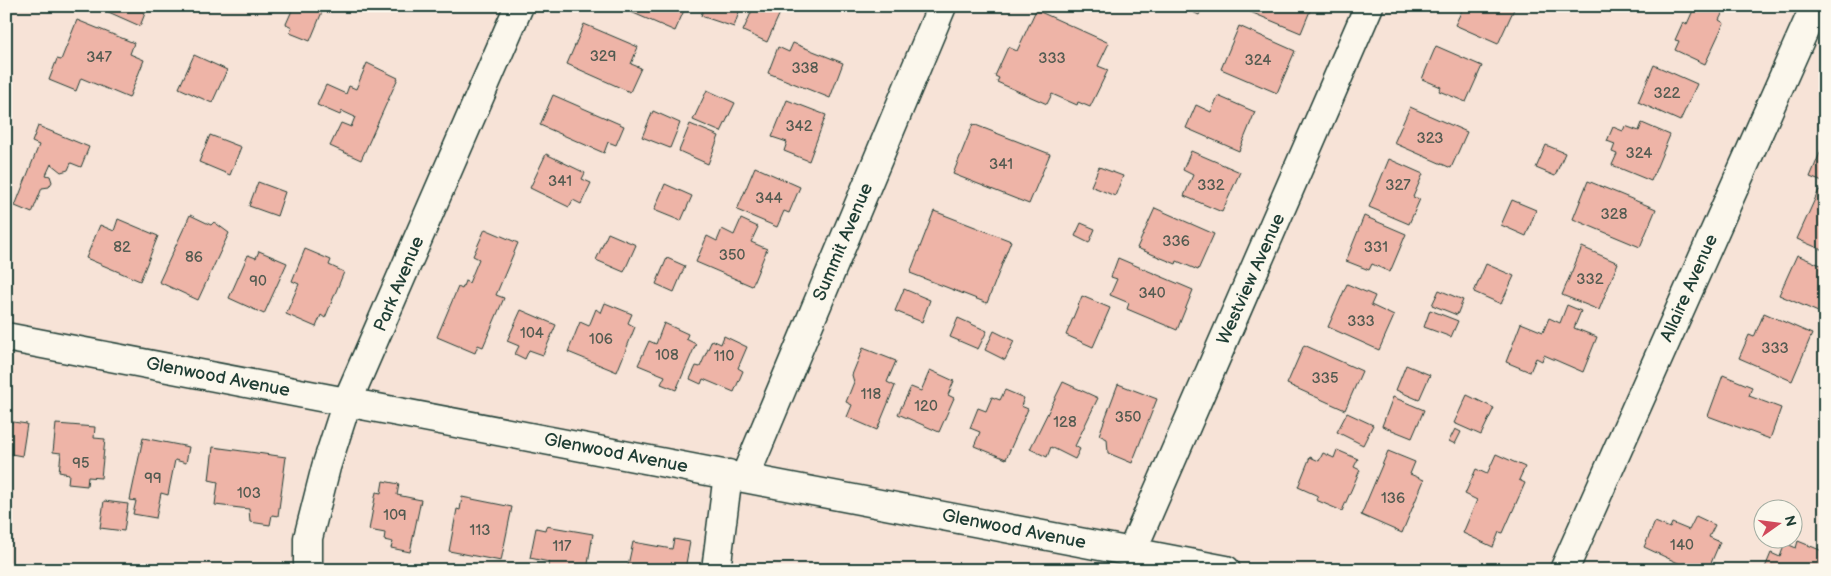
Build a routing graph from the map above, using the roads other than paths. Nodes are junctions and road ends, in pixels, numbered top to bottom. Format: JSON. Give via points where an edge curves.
{"nodes":[{"id":1,"x":519,"y":6,"type":"edge"},
{"id":2,"x":942,"y":6,"type":"edge"},
{"id":3,"x":1369,"y":6,"type":"edge"},
{"id":4,"x":1815,"y":6,"type":"edge"},
{"id":5,"x":6,"y":337,"type":"edge"},
{"id":6,"x":347,"y":402,"type":"junction"},
{"id":7,"x":736,"y":476,"type":"junction"},
{"id":8,"x":1132,"y":551,"type":"junction"},
{"id":9,"x":308,"y":570,"type":"edge"},
{"id":10,"x":716,"y":570,"type":"edge"},
{"id":11,"x":1226,"y":570,"type":"edge"},
{"id":12,"x":1564,"y":570,"type":"edge"}],
"edges":[{"from":1,"to":6,"type":"street","name":"Park Avenue"},
{"from":2,"to":7,"type":"street","name":"Summit Avenue"},
{"from":3,"to":8,"type":"street","name":"Westview Avenue"},
{"from":4,"to":12,"type":"street","name":"Allaire Avenue"},
{"from":5,"to":6,"type":"street","name":"Glenwood Avenue"},
{"from":6,"to":7,"type":"street","name":"Glenwood Avenue"},
{"from":6,"to":9,"type":"street","name":"Park Avenue","via":[[308,538]]},
{"from":7,"to":8,"type":"street","name":"Glenwood Avenue"},
{"from":7,"to":10,"type":"street","name":"Summit Avenue"},
{"from":8,"to":11,"type":"street","name":"Glenwood Avenue"}]}
